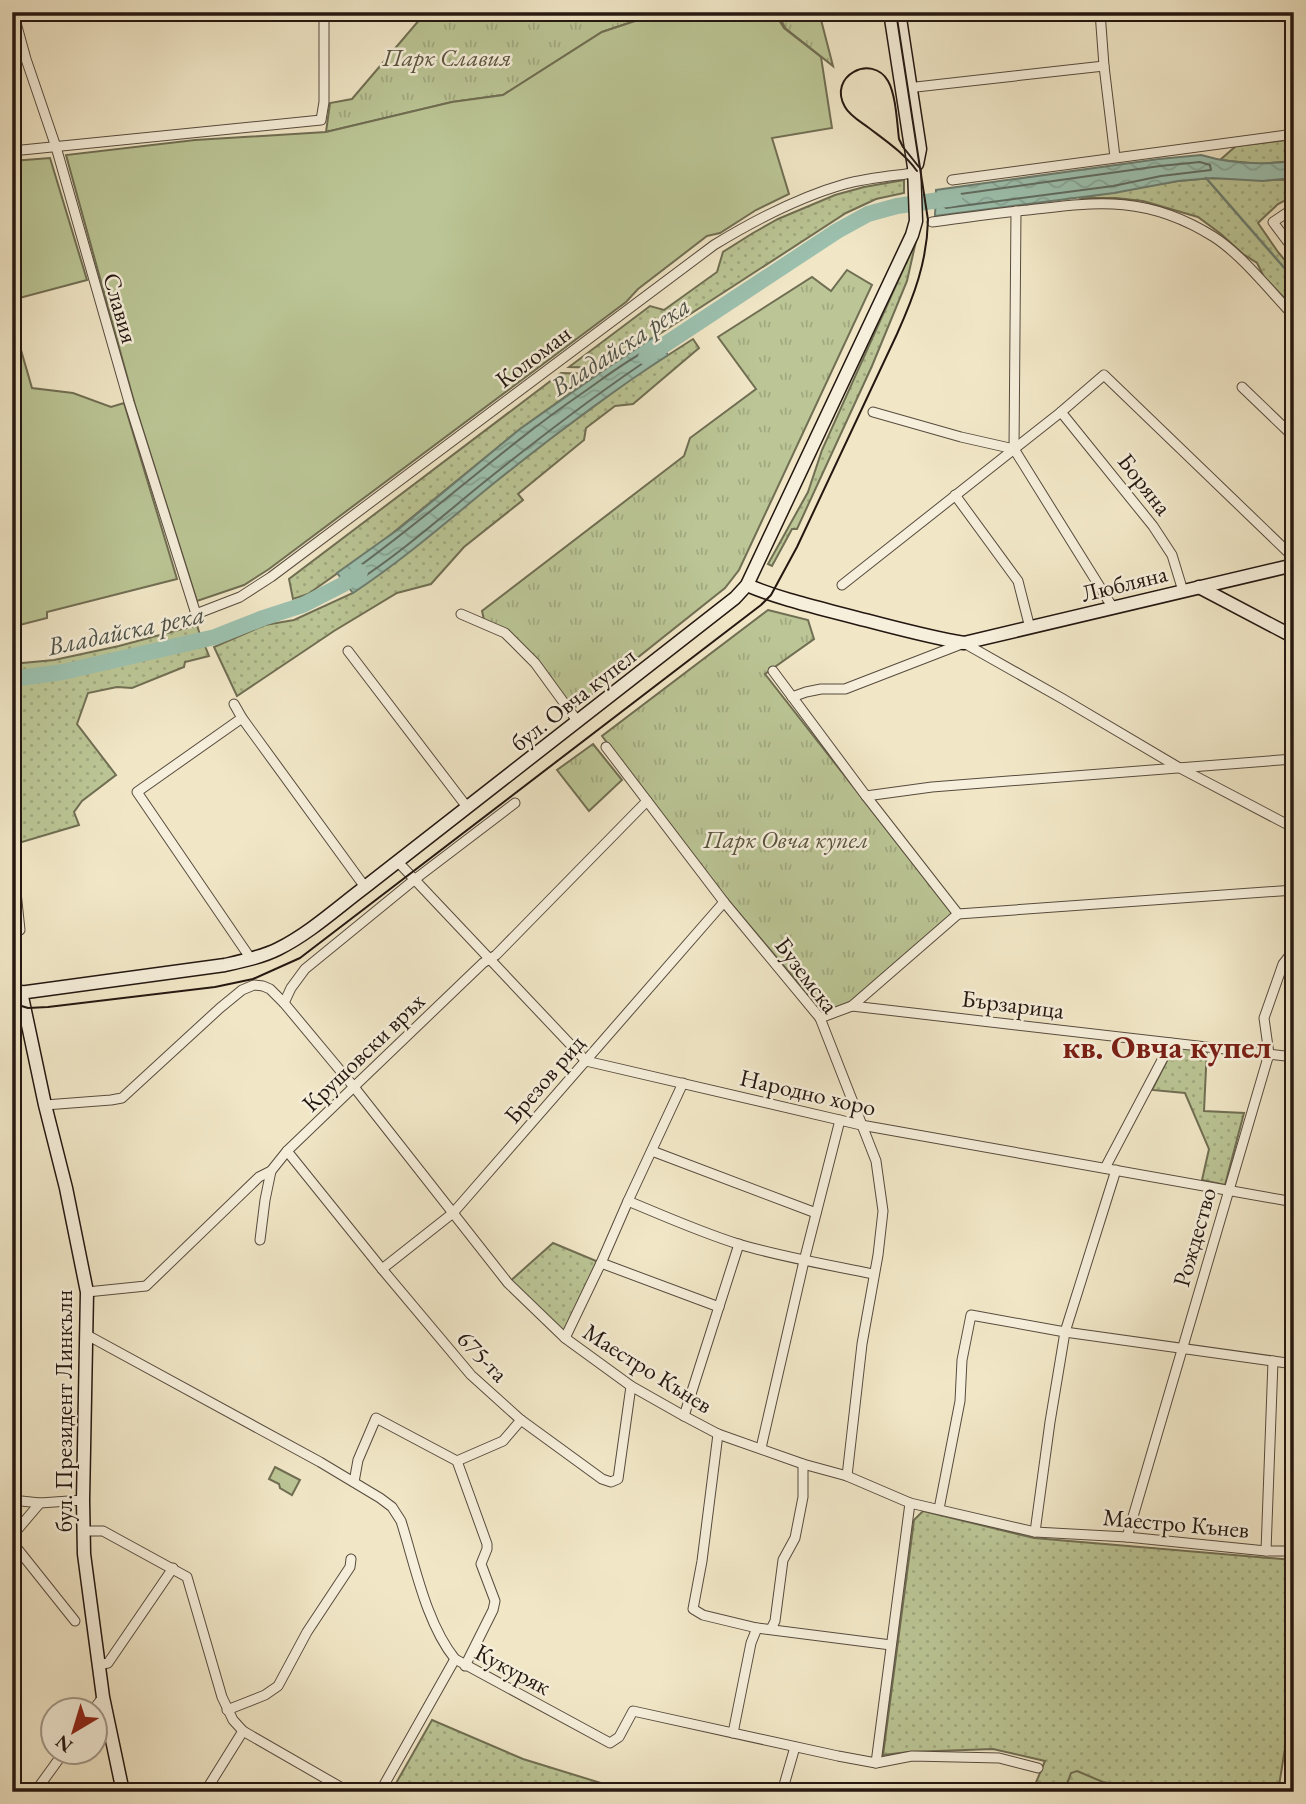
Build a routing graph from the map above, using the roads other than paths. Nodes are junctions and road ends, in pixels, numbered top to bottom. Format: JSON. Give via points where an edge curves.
{"nodes":[{"id":1,"x":13,"y":12,"type":"edge"},
{"id":2,"x":324,"y":12,"type":"edge"},
{"id":3,"x":890,"y":12,"type":"edge"},
{"id":4,"x":899,"y":12,"type":"edge"},
{"id":5,"x":1100,"y":12,"type":"edge"},
{"id":6,"x":1104,"y":66,"type":"junction"},
{"id":7,"x":906,"y":88,"type":"junction"},
{"id":8,"x":1294,"y":134,"type":"edge"},
{"id":9,"x":56,"y":148,"type":"junction"},
{"id":10,"x":12,"y":152,"type":"edge"},
{"id":11,"x":1115,"y":158,"type":"junction"},
{"id":12,"x":914,"y":173,"type":"junction"},
{"id":13,"x":952,"y":180,"type":"dead end"},
{"id":14,"x":1294,"y":208,"type":"edge"},
{"id":15,"x":1016,"y":211,"type":"junction"},
{"id":16,"x":932,"y":222,"type":"dead end"},
{"id":17,"x":1294,"y":250,"type":"edge"},
{"id":18,"x":1294,"y":316,"type":"edge"},
{"id":19,"x":1242,"y":387,"type":"dead end"},
{"id":20,"x":873,"y":412,"type":"dead end"},
{"id":21,"x":1060,"y":412,"type":"junction"},
{"id":22,"x":1294,"y":437,"type":"edge"},
{"id":23,"x":1014,"y":449,"type":"junction"},
{"id":24,"x":955,"y":495,"type":"junction"},
{"id":25,"x":1294,"y":558,"type":"edge"},
{"id":26,"x":1294,"y":565,"type":"edge"},
{"id":27,"x":747,"y":585,"type":"junction"},
{"id":28,"x":842,"y":585,"type":"dead end"},
{"id":29,"x":1204,"y":586,"type":"junction"},
{"id":30,"x":1183,"y":591,"type":"junction"},
{"id":31,"x":1113,"y":608,"type":"junction"},
{"id":32,"x":196,"y":614,"type":"joint"},
{"id":33,"x":461,"y":614,"type":"dead end"},
{"id":34,"x":1030,"y":628,"type":"junction"},
{"id":35,"x":1294,"y":628,"type":"edge"},
{"id":36,"x":1294,"y":637,"type":"edge"},
{"id":37,"x":964,"y":643,"type":"junction"},
{"id":38,"x":348,"y":651,"type":"dead end"},
{"id":39,"x":773,"y":671,"type":"dead end"},
{"id":40,"x":792,"y":697,"type":"junction"},
{"id":41,"x":234,"y":704,"type":"dead end"},
{"id":42,"x":242,"y":718,"type":"junction"},
{"id":43,"x":578,"y":722,"type":"junction"},
{"id":44,"x":606,"y":747,"type":"dead end"},
{"id":45,"x":1294,"y":759,"type":"edge"},
{"id":46,"x":1178,"y":767,"type":"junction"},
{"id":47,"x":866,"y":796,"type":"junction"},
{"id":48,"x":648,"y":802,"type":"junction"},
{"id":49,"x":515,"y":803,"type":"dead end"},
{"id":50,"x":467,"y":807,"type":"junction"},
{"id":51,"x":1294,"y":828,"type":"edge"},
{"id":52,"x":397,"y":862,"type":"junction"},
{"id":53,"x":12,"y":871,"type":"edge"},
{"id":54,"x":414,"y":880,"type":"junction"},
{"id":55,"x":365,"y":887,"type":"junction"},
{"id":56,"x":1294,"y":890,"type":"edge"},
{"id":57,"x":724,"y":902,"type":"junction"},
{"id":58,"x":958,"y":914,"type":"junction"},
{"id":59,"x":20,"y":930,"type":"dead end"},
{"id":60,"x":1294,"y":950,"type":"edge"},
{"id":61,"x":251,"y":959,"type":"junction"},
{"id":62,"x":490,"y":959,"type":"junction"},
{"id":63,"x":17,"y":993,"type":"edge"},
{"id":64,"x":284,"y":1003,"type":"junction"},
{"id":65,"x":852,"y":1006,"type":"junction"},
{"id":66,"x":12,"y":1012,"type":"edge"},
{"id":67,"x":820,"y":1018,"type":"junction"},
{"id":68,"x":29,"y":1029,"type":"junction"},
{"id":69,"x":1171,"y":1042,"type":"junction"},
{"id":70,"x":1269,"y":1054,"type":"junction"},
{"id":71,"x":1294,"y":1057,"type":"edge"},
{"id":72,"x":586,"y":1061,"type":"junction"},
{"id":73,"x":683,"y":1083,"type":"junction"},
{"id":74,"x":354,"y":1087,"type":"junction"},
{"id":75,"x":45,"y":1105,"type":"junction"},
{"id":76,"x":840,"y":1121,"type":"junction"},
{"id":77,"x":861,"y":1125,"type":"junction"},
{"id":78,"x":287,"y":1151,"type":"junction"},
{"id":79,"x":652,"y":1152,"type":"junction"},
{"id":80,"x":1105,"y":1168,"type":"junction"},
{"id":81,"x":1116,"y":1170,"type":"junction"},
{"id":82,"x":271,"y":1171,"type":"junction"},
{"id":83,"x":1227,"y":1190,"type":"junction"},
{"id":84,"x":628,"y":1201,"type":"junction"},
{"id":85,"x":1294,"y":1202,"type":"edge"},
{"id":86,"x":453,"y":1213,"type":"junction"},
{"id":87,"x":816,"y":1213,"type":"junction"},
{"id":88,"x":260,"y":1240,"type":"dead end"},
{"id":89,"x":739,"y":1244,"type":"junction"},
{"id":90,"x":804,"y":1261,"type":"junction"},
{"id":91,"x":601,"y":1263,"type":"junction"},
{"id":92,"x":382,"y":1269,"type":"junction"},
{"id":93,"x":874,"y":1274,"type":"junction"},
{"id":94,"x":87,"y":1292,"type":"junction"},
{"id":95,"x":719,"y":1307,"type":"junction"},
{"id":96,"x":1065,"y":1332,"type":"junction"},
{"id":97,"x":87,"y":1335,"type":"junction"},
{"id":98,"x":565,"y":1338,"type":"junction"},
{"id":99,"x":1182,"y":1349,"type":"junction"},
{"id":100,"x":1273,"y":1361,"type":"junction"},
{"id":101,"x":1294,"y":1364,"type":"edge"},
{"id":102,"x":631,"y":1386,"type":"junction"},
{"id":103,"x":684,"y":1416,"type":"junction"},
{"id":104,"x":521,"y":1420,"type":"junction"},
{"id":105,"x":718,"y":1434,"type":"junction"},
{"id":106,"x":761,"y":1448,"type":"junction"},
{"id":107,"x":457,"y":1461,"type":"junction"},
{"id":108,"x":803,"y":1464,"type":"junction"},
{"id":109,"x":847,"y":1476,"type":"junction"},
{"id":110,"x":354,"y":1482,"type":"junction"},
{"id":111,"x":12,"y":1500,"type":"edge"},
{"id":112,"x":83,"y":1500,"type":"junction"},
{"id":113,"x":40,"y":1503,"type":"junction"},
{"id":114,"x":911,"y":1503,"type":"junction"},
{"id":115,"x":939,"y":1509,"type":"junction"},
{"id":116,"x":84,"y":1531,"type":"junction"},
{"id":117,"x":1035,"y":1532,"type":"junction"},
{"id":118,"x":12,"y":1536,"type":"edge"},
{"id":119,"x":1127,"y":1537,"type":"junction"},
{"id":120,"x":12,"y":1542,"type":"edge"},
{"id":121,"x":1266,"y":1551,"type":"junction"},
{"id":122,"x":1294,"y":1551,"type":"edge"},
{"id":123,"x":351,"y":1559,"type":"dead end"},
{"id":124,"x":173,"y":1568,"type":"junction"},
{"id":125,"x":75,"y":1621,"type":"dead end"},
{"id":126,"x":757,"y":1628,"type":"junction"},
{"id":127,"x":771,"y":1629,"type":"junction"},
{"id":128,"x":891,"y":1645,"type":"junction"},
{"id":129,"x":455,"y":1659,"type":"junction"},
{"id":130,"x":98,"y":1665,"type":"junction"},
{"id":131,"x":465,"y":1666,"type":"junction"},
{"id":132,"x":103,"y":1696,"type":"edge"},
{"id":133,"x":227,"y":1710,"type":"junction"},
{"id":134,"x":108,"y":1721,"type":"edge"},
{"id":135,"x":243,"y":1731,"type":"junction"},
{"id":136,"x":733,"y":1734,"type":"junction"},
{"id":137,"x":795,"y":1747,"type":"junction"},
{"id":138,"x":876,"y":1763,"type":"junction"},
{"id":139,"x":54,"y":1766,"type":"edge"},
{"id":140,"x":1038,"y":1768,"type":"dead end"},
{"id":141,"x":35,"y":1792,"type":"edge"},
{"id":142,"x":123,"y":1792,"type":"edge"},
{"id":143,"x":205,"y":1792,"type":"edge"},
{"id":144,"x":349,"y":1792,"type":"edge"},
{"id":145,"x":380,"y":1792,"type":"edge"},
{"id":146,"x":782,"y":1792,"type":"edge"}],
"edges":[{"from":1,"to":9,"type":"street","name":"Славия"},
{"from":2,"to":9,"type":"street","via":[[321,120]]},
{"from":3,"to":7,"type":"street","name":"бул. Овча купел"},
{"from":4,"to":7,"type":"street","name":"бул. Овча купел"},
{"from":5,"to":6,"type":"street"},
{"from":6,"to":7,"type":"street"},
{"from":6,"to":11,"type":"street"},
{"from":7,"to":12,"type":"street","name":"бул. Овча купел"},
{"from":8,"to":11,"type":"street"},
{"from":9,"to":10,"type":"street"},
{"from":9,"to":32,"type":"street","name":"Славия","via":[[125,391]]},
{"from":11,"to":13,"type":"street"},
{"from":12,"to":27,"type":"street","name":"бул. Овча купел","via":[[916,221],[912,235]]},
{"from":12,"to":32,"type":"street","name":"Коломан","via":[[847,183],[793,203],[714,245],[271,577],[240,597]]},
{"from":14,"to":17,"type":"street","via":[[1273,222]]},
{"from":15,"to":16,"type":"street"},
{"from":15,"to":18,"type":"street","via":[[1119,203],[1180,218],[1216,238]]},
{"from":15,"to":23,"type":"street"},
{"from":19,"to":22,"type":"street"},
{"from":20,"to":23,"type":"street"},
{"from":21,"to":23,"type":"street"},
{"from":21,"to":25,"type":"street","via":[[1104,375]]},
{"from":21,"to":30,"type":"street","name":"Боряна","via":[[1153,526],[1172,555]]},
{"from":23,"to":24,"type":"street"},
{"from":23,"to":31,"type":"street"},
{"from":24,"to":28,"type":"street"},
{"from":24,"to":34,"type":"street","via":[[1018,581]]},
{"from":26,"to":29,"type":"street","name":"Любляна"},
{"from":27,"to":37,"type":"street","name":"Любляна","via":[[810,606]]},
{"from":27,"to":43,"type":"street","name":"бул. Овча купел"},
{"from":29,"to":30,"type":"street","name":"Любляна"},
{"from":29,"to":35,"type":"street"},
{"from":29,"to":36,"type":"street"},
{"from":30,"to":31,"type":"street","name":"Любляна"},
{"from":31,"to":34,"type":"street","name":"Любляна"},
{"from":33,"to":43,"type":"street","via":[[505,633],[535,663]]},
{"from":34,"to":37,"type":"street","name":"Любляна"},
{"from":37,"to":40,"type":"street","name":"Любляна","via":[[845,689],[821,689]]},
{"from":37,"to":46,"type":"street"},
{"from":38,"to":50,"type":"street"},
{"from":39,"to":40,"type":"street"},
{"from":40,"to":47,"type":"street"},
{"from":41,"to":42,"type":"street"},
{"from":42,"to":55,"type":"street"},
{"from":42,"to":61,"type":"street","via":[[137,792]]},
{"from":43,"to":50,"type":"street","name":"бул. Овча купел"},
{"from":44,"to":48,"type":"street","name":"Буземска"},
{"from":45,"to":46,"type":"street"},
{"from":46,"to":47,"type":"street"},
{"from":46,"to":51,"type":"street"},
{"from":47,"to":58,"type":"street"},
{"from":48,"to":57,"type":"street","name":"Буземска"},
{"from":48,"to":62,"type":"street","name":"Крушовски връх"},
{"from":49,"to":54,"type":"street"},
{"from":50,"to":52,"type":"street","name":"бул. Овча купел"},
{"from":52,"to":54,"type":"street"},
{"from":52,"to":55,"type":"street","name":"бул. Овча купел"},
{"from":53,"to":59,"type":"street"},
{"from":54,"to":62,"type":"street"},
{"from":54,"to":64,"type":"street","via":[[305,969]]},
{"from":55,"to":61,"type":"street","name":"бул. Овча купел","via":[[303,934]]},
{"from":56,"to":58,"type":"street"},
{"from":57,"to":67,"type":"street","name":"Буземска"},
{"from":57,"to":72,"type":"street","name":"Брезов рид"},
{"from":58,"to":65,"type":"street"},
{"from":60,"to":70,"type":"street","name":"Рождество","via":[[1283,964],[1264,1018]]},
{"from":61,"to":63,"type":"street","name":"бул. Овча купел"},
{"from":62,"to":72,"type":"street"},
{"from":62,"to":74,"type":"street","name":"Крушовски връх"},
{"from":63,"to":68,"type":"street","name":"бул. Президент Линкълн"},
{"from":64,"to":74,"type":"street","name":"Маестро Кънев"},
{"from":64,"to":75,"type":"street","name":"Маестро Кънев","via":[[263,986],[242,990],[122,1098]]},
{"from":65,"to":67,"type":"street"},
{"from":65,"to":69,"type":"street","name":"Бързарица"},
{"from":66,"to":68,"type":"street"},
{"from":67,"to":77,"type":"street","name":"Буземска"},
{"from":68,"to":75,"type":"street","name":"бул. Президент Линкълн"},
{"from":69,"to":70,"type":"street","name":"Бързарица"},
{"from":69,"to":80,"type":"street"},
{"from":70,"to":71,"type":"street","name":"Бързарица"},
{"from":70,"to":83,"type":"street","name":"Рождество"},
{"from":72,"to":73,"type":"street","name":"Народно хоро"},
{"from":72,"to":86,"type":"street","name":"Брезов рид"},
{"from":73,"to":76,"type":"street","name":"Народно хоро"},
{"from":73,"to":79,"type":"street"},
{"from":74,"to":78,"type":"street","name":"Крушовски връх"},
{"from":74,"to":86,"type":"street","name":"Маестро Кънев"},
{"from":75,"to":94,"type":"street","name":"бул. Президент Линкълн"},
{"from":76,"to":77,"type":"street","name":"Народно хоро"},
{"from":76,"to":87,"type":"street"},
{"from":77,"to":80,"type":"street","name":"Народно хоро"},
{"from":77,"to":93,"type":"street","name":"Буземска","via":[[876,1161],[883,1211]]},
{"from":78,"to":82,"type":"street","name":"Крушовски връх"},
{"from":78,"to":92,"type":"street","name":"675-та"},
{"from":79,"to":84,"type":"street"},
{"from":79,"to":87,"type":"street"},
{"from":80,"to":81,"type":"street","name":"Народно хоро"},
{"from":81,"to":83,"type":"street","name":"Народно хоро"},
{"from":81,"to":96,"type":"street"},
{"from":82,"to":88,"type":"street"},
{"from":82,"to":94,"type":"street","name":"Крушовски връх","via":[[259,1177],[146,1286]]},
{"from":83,"to":85,"type":"street","name":"Народно хоро"},
{"from":83,"to":99,"type":"street","name":"Рождество"},
{"from":84,"to":89,"type":"street"},
{"from":84,"to":91,"type":"street"},
{"from":86,"to":92,"type":"street","name":"Брезов рид"},
{"from":86,"to":98,"type":"street","name":"Маестро Кънев","via":[[508,1283]]},
{"from":87,"to":90,"type":"street"},
{"from":89,"to":90,"type":"street"},
{"from":89,"to":95,"type":"street"},
{"from":90,"to":93,"type":"street"},
{"from":90,"to":106,"type":"street"},
{"from":91,"to":95,"type":"street"},
{"from":91,"to":98,"type":"street"},
{"from":92,"to":104,"type":"street","name":"675-та","via":[[471,1375]]},
{"from":93,"to":109,"type":"street","name":"Буземска"},
{"from":94,"to":97,"type":"street","name":"бул. Президент Линкълн"},
{"from":95,"to":103,"type":"street"},
{"from":96,"to":99,"type":"street"},
{"from":96,"to":115,"type":"street","via":[[971,1315]]},
{"from":96,"to":117,"type":"street"},
{"from":97,"to":110,"type":"street","name":"Кукуряк"},
{"from":97,"to":112,"type":"street","name":"бул. Президент Линкълн"},
{"from":98,"to":102,"type":"street","name":"Маестро Кънев"},
{"from":99,"to":100,"type":"street"},
{"from":99,"to":119,"type":"street","name":"Рождество"},
{"from":100,"to":101,"type":"street"},
{"from":100,"to":121,"type":"street"},
{"from":102,"to":103,"type":"street","name":"Маестро Кънев"},
{"from":102,"to":104,"type":"street","name":"675-та","via":[[618,1479],[611,1482]]},
{"from":103,"to":105,"type":"street","name":"Маестро Кънев"},
{"from":104,"to":107,"type":"street","via":[[503,1441]]},
{"from":105,"to":106,"type":"street","name":"Маестро Кънев"},
{"from":105,"to":126,"type":"street","via":[[693,1609]]},
{"from":106,"to":108,"type":"street","name":"Маестро Кънев"},
{"from":107,"to":110,"type":"street","via":[[376,1418]]},
{"from":107,"to":131,"type":"street","via":[[487,1544],[481,1564],[495,1601]]},
{"from":108,"to":109,"type":"street","name":"Маестро Кънев"},
{"from":108,"to":127,"type":"street","via":[[803,1497],[795,1538],[782,1560]]},
{"from":109,"to":114,"type":"street","name":"Маестро Кънев"},
{"from":110,"to":129,"type":"street","name":"Кукуряк","via":[[392,1507],[401,1521],[431,1618]]},
{"from":111,"to":113,"type":"street"},
{"from":112,"to":113,"type":"street"},
{"from":112,"to":116,"type":"street","name":"бул. Президент Линкълн"},
{"from":113,"to":118,"type":"street"},
{"from":114,"to":115,"type":"street","name":"Маестро Кънев"},
{"from":114,"to":128,"type":"street"},
{"from":115,"to":117,"type":"street","name":"Маестро Кънев"},
{"from":116,"to":124,"type":"street","via":[[103,1531]]},
{"from":116,"to":130,"type":"street","name":"бул. Президент Линкълн"},
{"from":117,"to":119,"type":"street","name":"Маестро Кънев"},
{"from":119,"to":121,"type":"street","name":"Маестро Кънев"},
{"from":120,"to":125,"type":"street"},
{"from":121,"to":122,"type":"street","name":"Маестро Кънев"},
{"from":123,"to":133,"type":"street","via":[[278,1686]]},
{"from":124,"to":130,"type":"street","via":[[108,1663]]},
{"from":124,"to":133,"type":"street","via":[[188,1581]]},
{"from":126,"to":127,"type":"street"},
{"from":126,"to":136,"type":"street"},
{"from":127,"to":128,"type":"street"},
{"from":128,"to":138,"type":"street"},
{"from":129,"to":131,"type":"street","name":"Кукуряк"},
{"from":129,"to":145,"type":"street"},
{"from":130,"to":132,"type":"street","name":"бул. Президент Линкълн"},
{"from":131,"to":136,"type":"street","name":"Кукуряк","via":[[610,1742],[619,1737],[633,1711]]},
{"from":133,"to":135,"type":"street"},
{"from":134,"to":142,"type":"street","name":"бул. Президент Линкълн"},
{"from":135,"to":143,"type":"street"},
{"from":135,"to":144,"type":"street"},
{"from":136,"to":137,"type":"street","name":"Кукуряк"},
{"from":137,"to":138,"type":"street","name":"Кукуряк"},
{"from":137,"to":146,"type":"street"},
{"from":138,"to":140,"type":"street","name":"Кукуряк","via":[[912,1756],[999,1758]]},
{"from":139,"to":141,"type":"street"}]}
